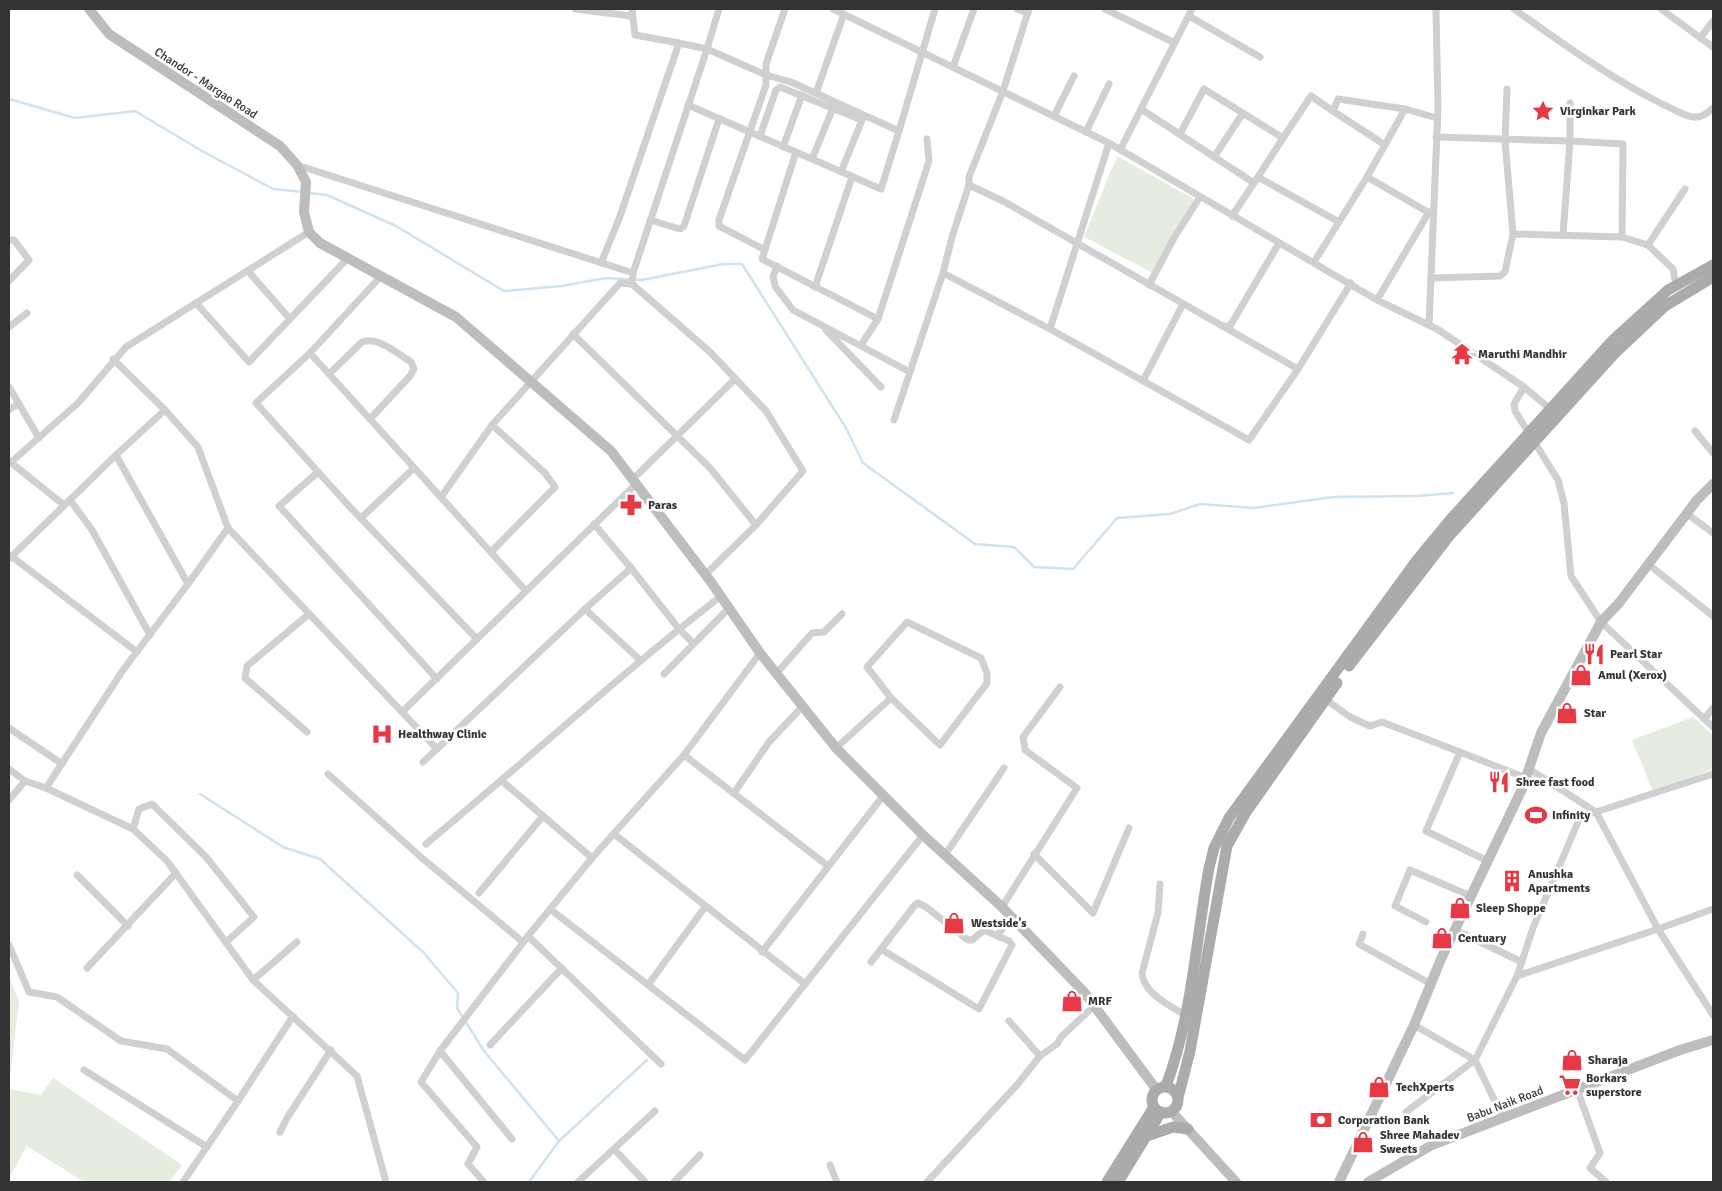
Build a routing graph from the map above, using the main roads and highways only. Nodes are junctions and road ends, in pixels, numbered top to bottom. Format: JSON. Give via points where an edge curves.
{"nodes":[{"id":1,"x":89,"y":9,"type":"edge"},
{"id":2,"x":1713,"y":265,"type":"edge"},
{"id":3,"x":1713,"y":277,"type":"edge"},
{"id":4,"x":1531,"y":438,"type":"junction"},
{"id":5,"x":1713,"y":484,"type":"edge"},
{"id":6,"x":1713,"y":1040,"type":"edge"},
{"id":7,"x":1161,"y":1087,"type":"junction"},
{"id":8,"x":1178,"y":1098,"type":"junction"},
{"id":9,"x":1162,"y":1110,"type":"junction"},
{"id":10,"x":1188,"y":1129,"type":"junction"},
{"id":11,"x":1146,"y":1136,"type":"junction"},
{"id":12,"x":1382,"y":1179,"type":"edge"},
{"id":13,"x":1107,"y":1182,"type":"edge"},
{"id":14,"x":1118,"y":1182,"type":"edge"},
{"id":15,"x":1236,"y":1182,"type":"edge"},
{"id":16,"x":1339,"y":1182,"type":"edge"},
{"id":17,"x":1368,"y":1182,"type":"edge"}],
"edges":[{"from":1,"to":7,"type":"main road","name":"Chandor - Margao Road","via":[[109,34],[280,146],[297,165],[306,182],[304,212],[309,232],[320,243],[456,316],[611,451],[760,653],[836,748],[1012,917],[1094,1006]]},
{"from":2,"to":4,"type":"main road","via":[[1651,304],[1613,340],[1550,409]]},
{"from":3,"to":4,"type":"main road","via":[[1665,306],[1642,326]]},
{"from":4,"to":7,"type":"main road","via":[[1450,520],[1417,560],[1229,818],[1214,848],[1176,1057]]},
{"from":4,"to":8,"type":"main road","via":[[1450,535],[1325,699],[1246,812],[1228,846]]},
{"from":5,"to":16,"type":"main road","via":[[1686,513],[1600,622],[1541,733],[1488,861]]},
{"from":6,"to":12,"type":"main road","name":"Babu Naik Road","via":[[1432,1145]]},
{"from":7,"to":8,"type":"main road","via":[[1174,1089]]},
{"from":7,"to":9,"type":"main road","via":[[1151,1099]]},
{"from":8,"to":9,"type":"main road","via":[[1178,1105]]},
{"from":9,"to":10,"type":"main road"},
{"from":9,"to":11,"type":"main road"},
{"from":9,"to":13,"type":"main road"},
{"from":10,"to":11,"type":"main road","via":[[1173,1127]]},
{"from":10,"to":15,"type":"main road"},
{"from":11,"to":14,"type":"main road"},
{"from":12,"to":17,"type":"main road","name":"Babu Naik Road"}]}
